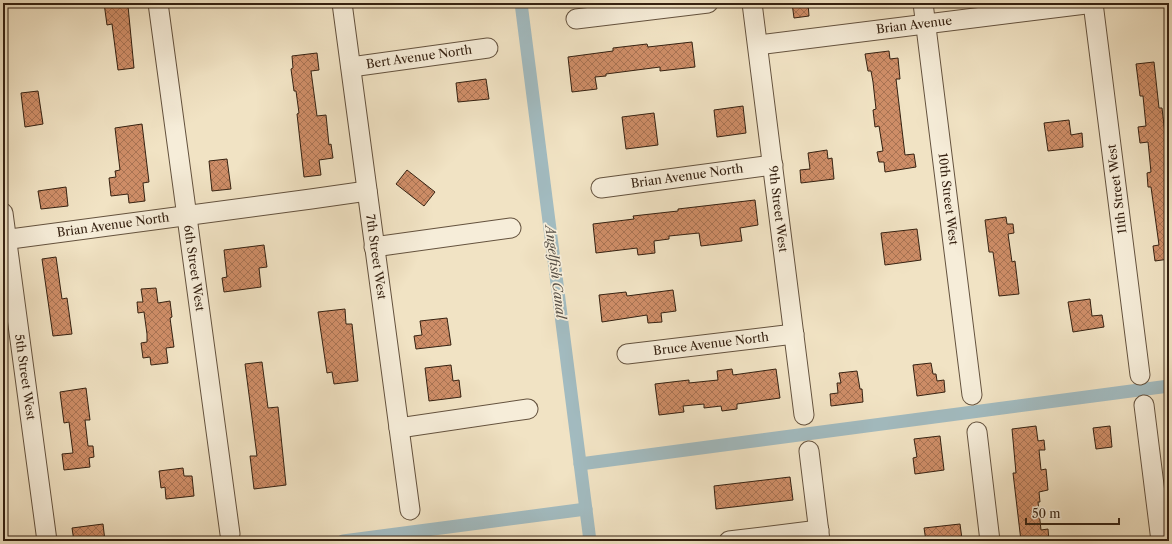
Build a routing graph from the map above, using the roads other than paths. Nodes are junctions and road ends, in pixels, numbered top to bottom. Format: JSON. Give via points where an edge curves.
{"nodes":[{"id":1,"x":158,"y":3,"type":"edge"},
{"id":2,"x":342,"y":3,"type":"edge"},
{"id":3,"x":708,"y":3,"type":"edge"},
{"id":4,"x":752,"y":3,"type":"edge"},
{"id":5,"x":923,"y":3,"type":"edge"},
{"id":6,"x":1094,"y":3,"type":"edge"},
{"id":7,"x":576,"y":19,"type":"dead end"},
{"id":8,"x":925,"y":24,"type":"junction"},
{"id":9,"x":758,"y":45,"type":"junction"},
{"id":10,"x":488,"y":48,"type":"dead end"},
{"id":11,"x":350,"y":67,"type":"junction"},
{"id":12,"x":772,"y":165,"type":"junction"},
{"id":13,"x":601,"y":188,"type":"dead end"},
{"id":14,"x":367,"y":191,"type":"junction"},
{"id":15,"x":3,"y":213,"type":"edge"},
{"id":16,"x":187,"y":216,"type":"junction"},
{"id":17,"x":511,"y":228,"type":"dead end"},
{"id":18,"x":5,"y":240,"type":"edge"},
{"id":19,"x":374,"y":247,"type":"junction"},
{"id":20,"x":794,"y":334,"type":"junction"},
{"id":21,"x":627,"y":354,"type":"dead end"},
{"id":22,"x":1140,"y":375,"type":"dead end"},
{"id":23,"x":972,"y":395,"type":"dead end"},
{"id":24,"x":1144,"y":406,"type":"dead end"},
{"id":25,"x":528,"y":409,"type":"dead end"},
{"id":26,"x":804,"y":415,"type":"dead end"},
{"id":27,"x":399,"y":428,"type":"junction"},
{"id":28,"x":977,"y":432,"type":"dead end"},
{"id":29,"x":809,"y":451,"type":"dead end"},
{"id":30,"x":410,"y":510,"type":"dead end"},
{"id":31,"x":230,"y":534,"type":"dead end"},
{"id":32,"x":819,"y":536,"type":"edge"},
{"id":33,"x":47,"y":541,"type":"edge"},
{"id":34,"x":729,"y":541,"type":"edge"},
{"id":35,"x":990,"y":541,"type":"edge"},
{"id":36,"x":1161,"y":541,"type":"edge"}],
"edges":[{"from":1,"to":16,"type":"street","name":"6th Street West"},
{"from":2,"to":11,"type":"street","name":"7th Street West"},
{"from":3,"to":7,"type":"street"},
{"from":4,"to":9,"type":"street","name":"9th Street West"},
{"from":5,"to":8,"type":"street","name":"10th Street West"},
{"from":6,"to":8,"type":"street","name":"Brian Avenue"},
{"from":6,"to":22,"type":"street","name":"11th Street West"},
{"from":8,"to":9,"type":"street","name":"Brian Avenue"},
{"from":8,"to":23,"type":"street","name":"10th Street West"},
{"from":9,"to":12,"type":"street","name":"9th Street West"},
{"from":10,"to":11,"type":"street","name":"Bert Avenue North"},
{"from":11,"to":14,"type":"street","name":"7th Street West"},
{"from":12,"to":13,"type":"street","name":"Brian Avenue North"},
{"from":12,"to":20,"type":"street","name":"9th Street West"},
{"from":14,"to":16,"type":"street","name":"Brian Avenue North"},
{"from":14,"to":19,"type":"street","name":"7th Street West"},
{"from":15,"to":18,"type":"street","name":"5th Street West"},
{"from":16,"to":18,"type":"street","name":"Brian Avenue North"},
{"from":16,"to":31,"type":"street","name":"6th Street West"},
{"from":17,"to":19,"type":"street"},
{"from":18,"to":33,"type":"street","name":"5th Street West"},
{"from":19,"to":27,"type":"street","name":"7th Street West"},
{"from":20,"to":21,"type":"street","name":"Bruce Avenue North"},
{"from":20,"to":26,"type":"street","name":"9th Street West"},
{"from":24,"to":36,"type":"street"},
{"from":25,"to":27,"type":"street"},
{"from":27,"to":30,"type":"street","name":"7th Street West"},
{"from":28,"to":35,"type":"street"},
{"from":29,"to":32,"type":"street"},
{"from":32,"to":34,"type":"street"}]}
